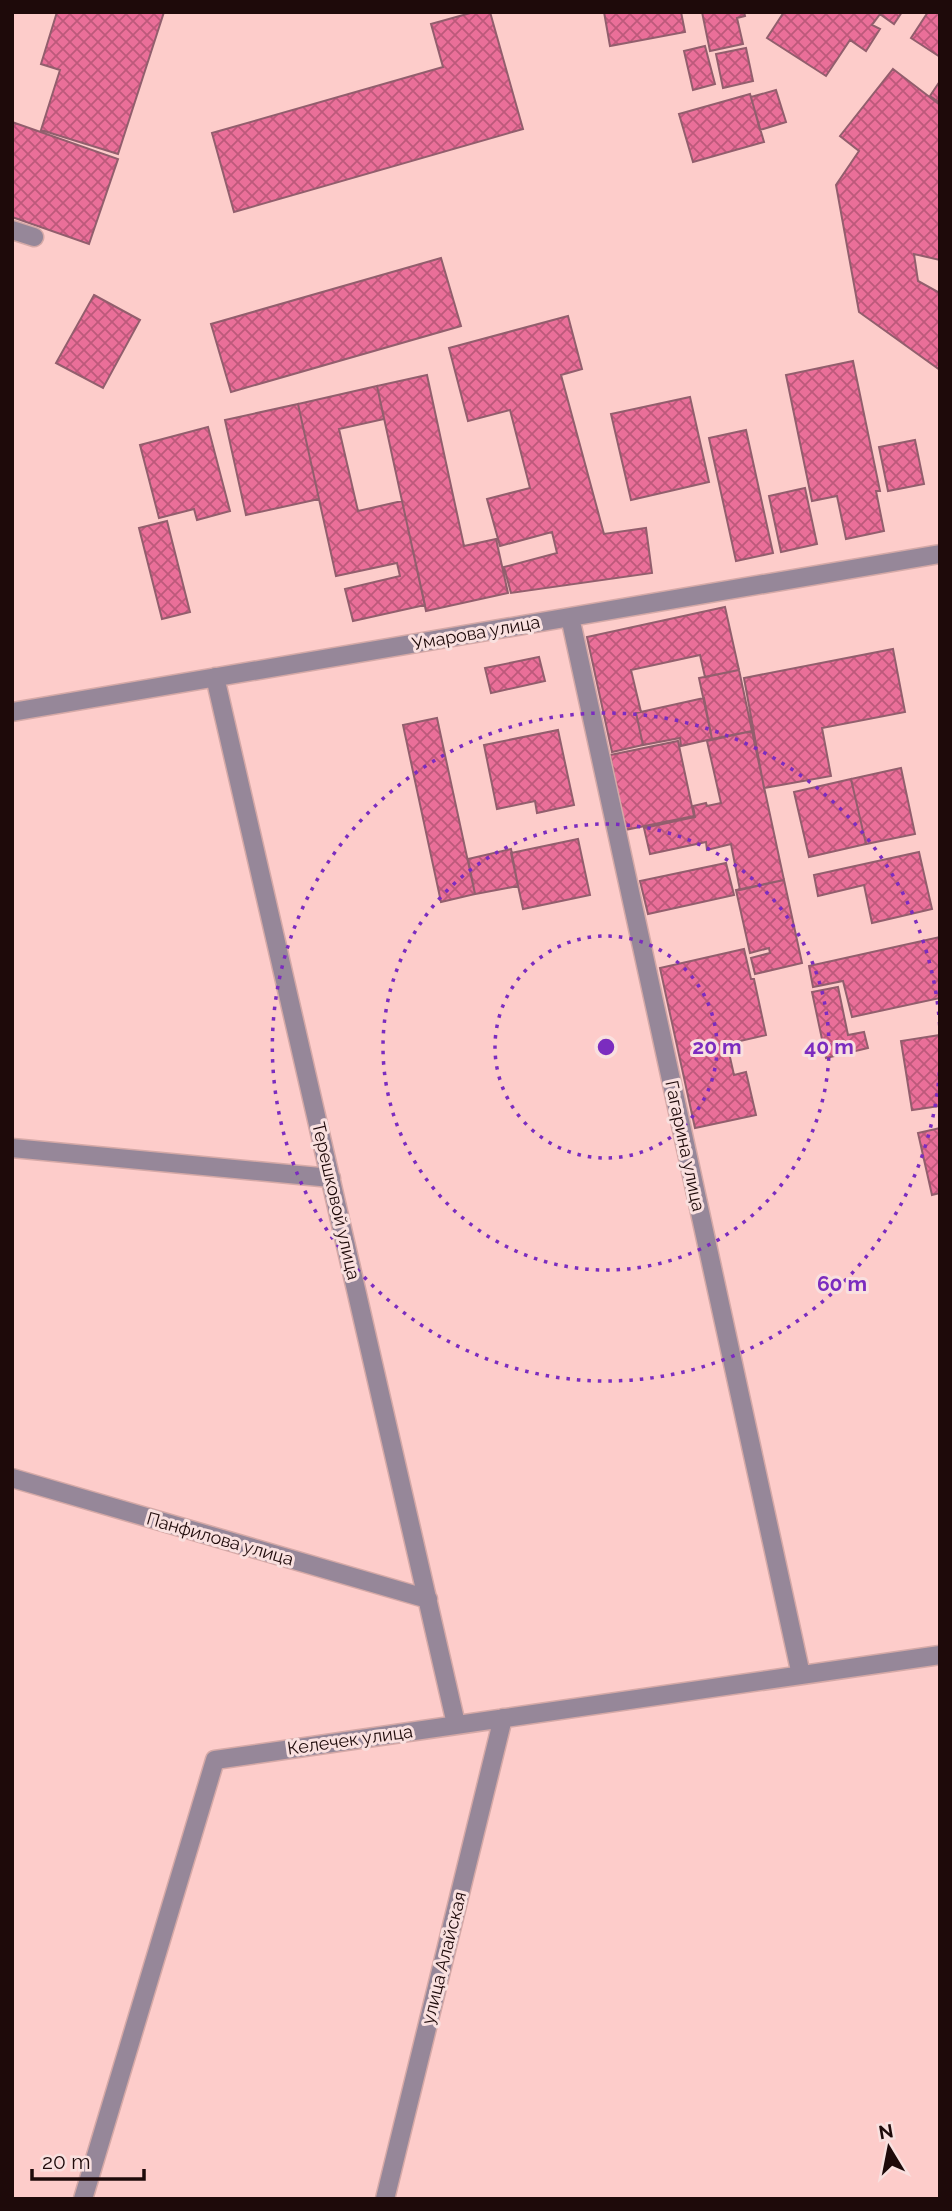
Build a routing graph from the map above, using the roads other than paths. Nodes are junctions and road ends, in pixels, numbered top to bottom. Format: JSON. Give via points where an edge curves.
{"nodes":[{"id":1,"x":12,"y":230,"type":"edge"},
{"id":2,"x":34,"y":237,"type":"dead end"},
{"id":3,"x":940,"y":554,"type":"edge"},
{"id":4,"x":570,"y":617,"type":"junction"},
{"id":5,"x":215,"y":677,"type":"junction"},
{"id":6,"x":12,"y":712,"type":"edge"},
{"id":7,"x":12,"y":1148,"type":"edge"},
{"id":8,"x":331,"y":1178,"type":"junction"},
{"id":9,"x":12,"y":1478,"type":"edge"},
{"id":10,"x":428,"y":1599,"type":"junction"},
{"id":11,"x":940,"y":1655,"type":"edge"},
{"id":12,"x":800,"y":1675,"type":"junction"},
{"id":13,"x":503,"y":1717,"type":"junction"},
{"id":14,"x":456,"y":1724,"type":"junction"},
{"id":15,"x":83,"y":2199,"type":"edge"},
{"id":16,"x":385,"y":2199,"type":"edge"}],
"edges":[{"from":1,"to":2,"type":"street"},
{"from":3,"to":4,"type":"street","name":"Умарова улица"},
{"from":4,"to":5,"type":"street","name":"Умарова улица"},
{"from":4,"to":12,"type":"street","name":"Гагарина улица"},
{"from":5,"to":6,"type":"street","name":"Умарова улица"},
{"from":5,"to":8,"type":"street","name":"Терешковой улица"},
{"from":7,"to":8,"type":"street"},
{"from":8,"to":10,"type":"street","name":"Терешковой улица"},
{"from":9,"to":10,"type":"street","name":"Панфилова улица"},
{"from":10,"to":14,"type":"street","name":"Терешковой улица"},
{"from":11,"to":12,"type":"street","name":"Келечек улица"},
{"from":12,"to":13,"type":"street","name":"Келечек улица"},
{"from":13,"to":14,"type":"street","name":"Келечек улица"},
{"from":13,"to":16,"type":"street","name":"улица Алайская"},
{"from":14,"to":15,"type":"street","name":"Келечек улица","via":[[215,1759]]}]}
